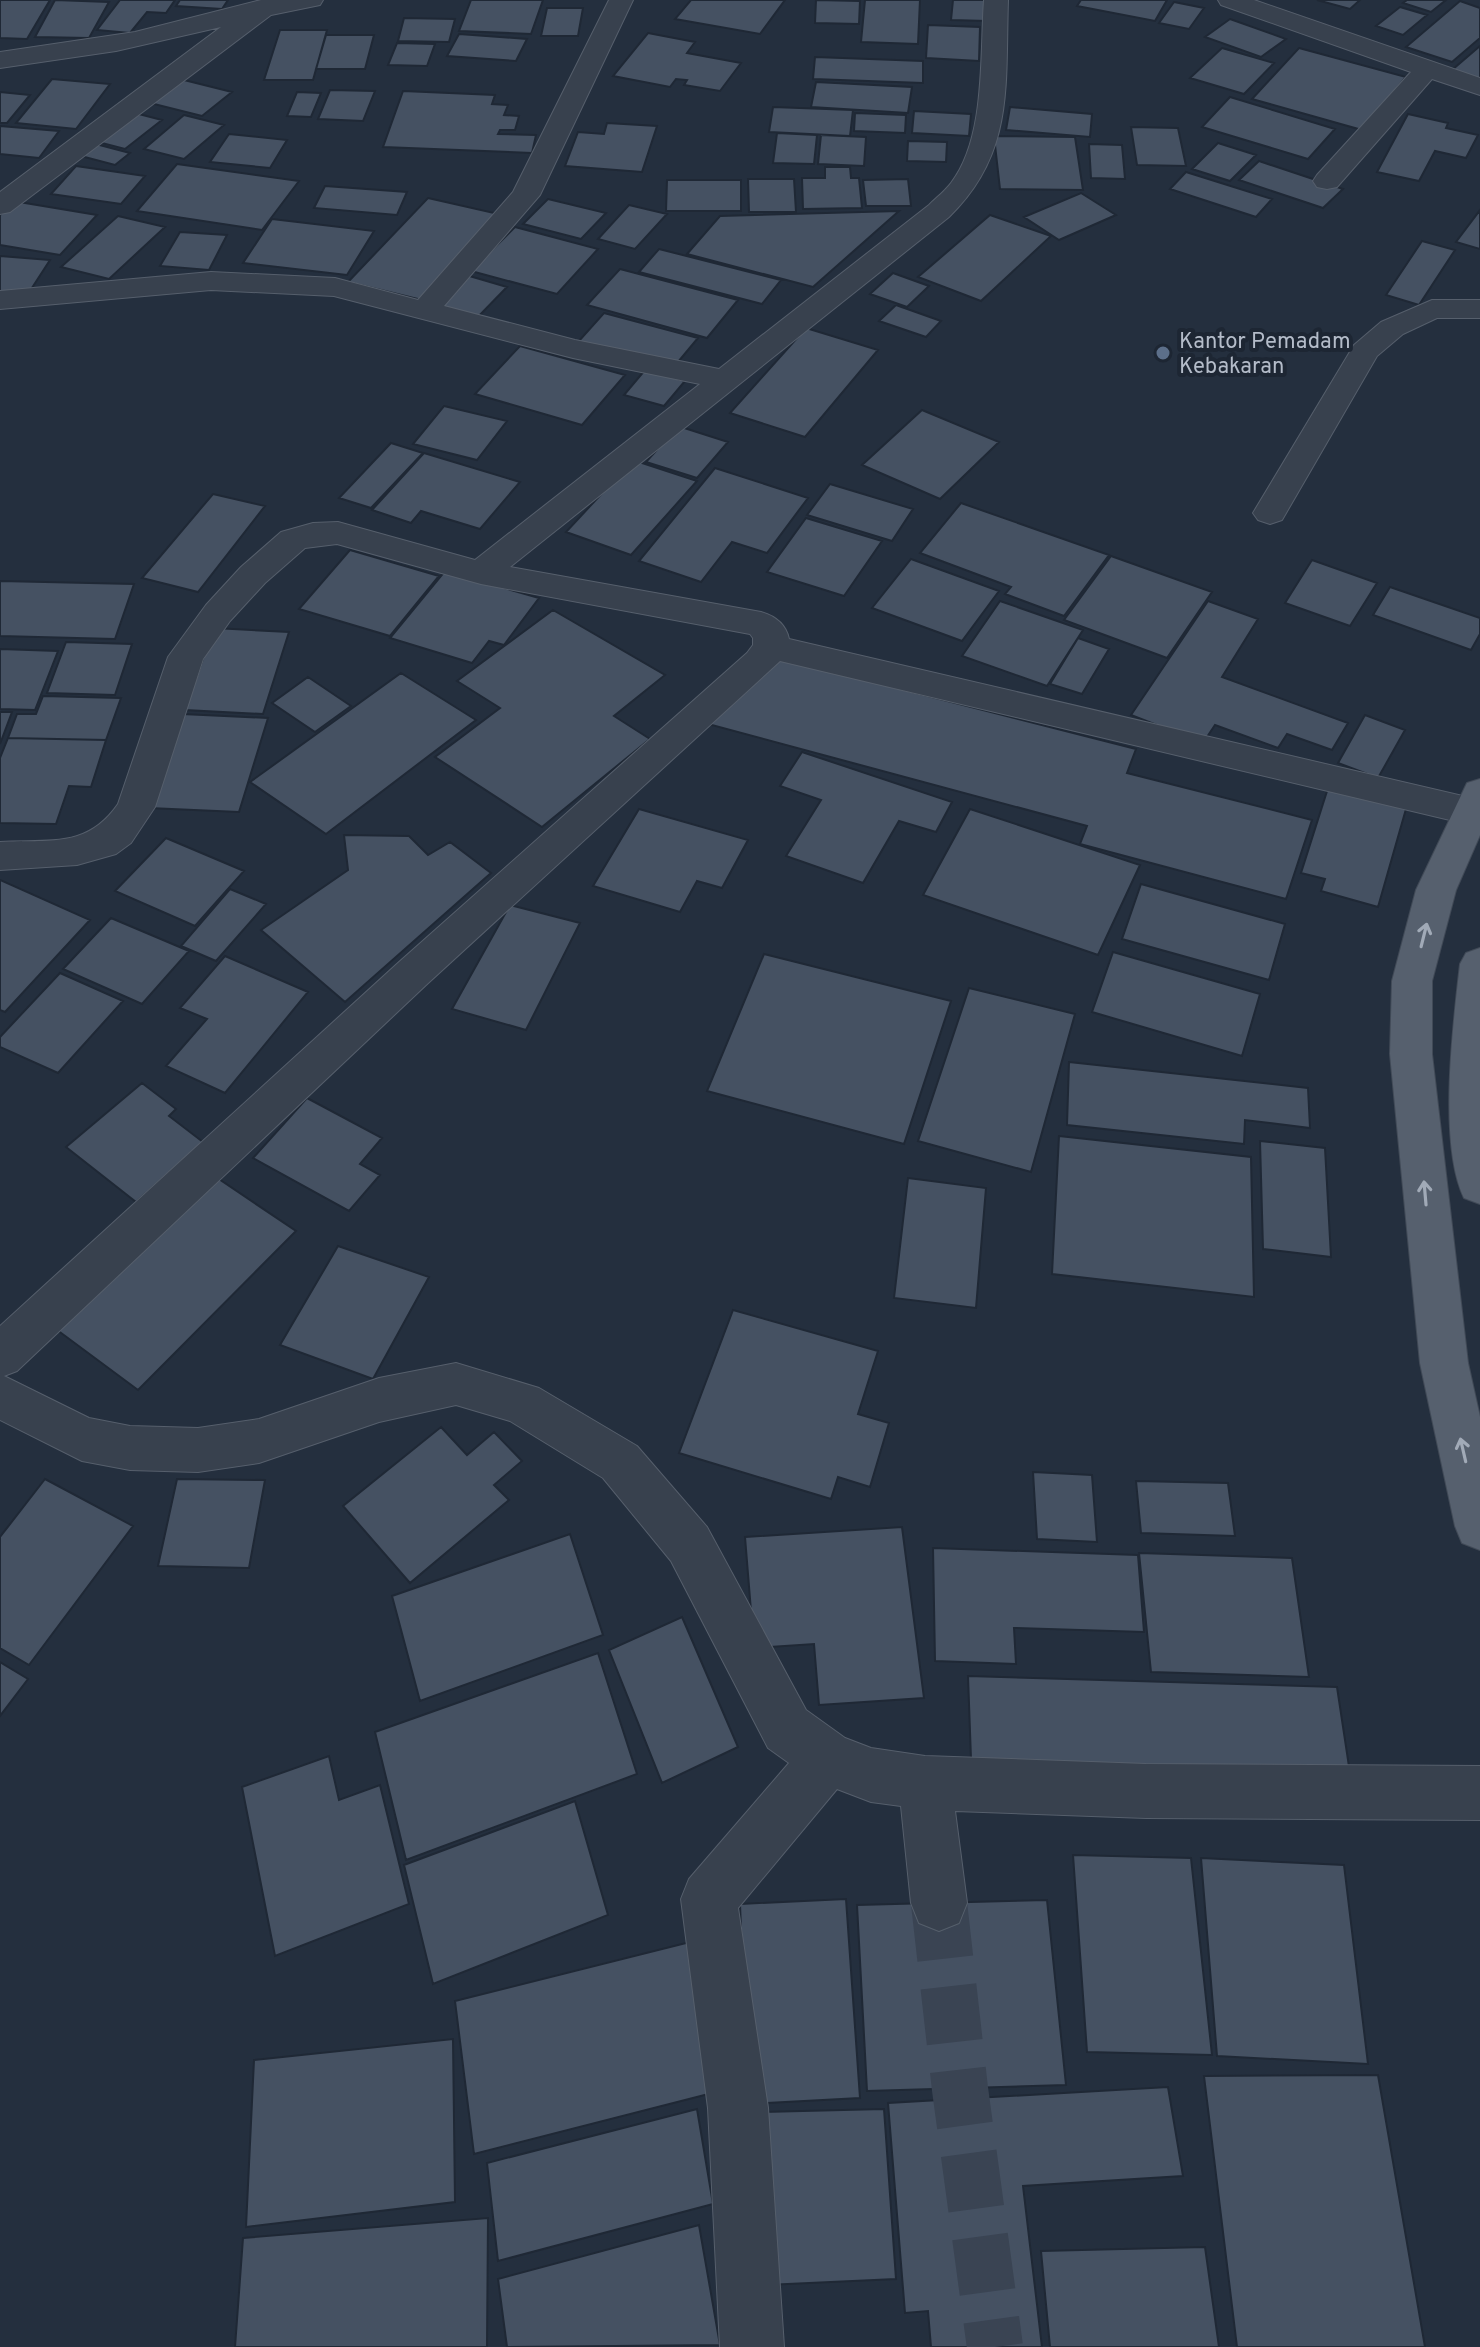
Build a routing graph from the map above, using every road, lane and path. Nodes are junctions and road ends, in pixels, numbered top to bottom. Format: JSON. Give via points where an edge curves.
{"nodes":[{"id":1,"x":311,"y":0,"type":"edge"},
{"id":2,"x":621,"y":0,"type":"edge"},
{"id":3,"x":996,"y":0,"type":"edge"},
{"id":4,"x":1230,"y":0,"type":"edge"},
{"id":5,"x":267,"y":6,"type":"junction"},
{"id":6,"x":0,"y":60,"type":"edge"},
{"id":7,"x":1428,"y":68,"type":"junction"},
{"id":8,"x":1480,"y":87,"type":"edge"},
{"id":9,"x":1327,"y":181,"type":"dead end"},
{"id":10,"x":0,"y":206,"type":"edge"},
{"id":11,"x":0,"y":300,"type":"edge"},
{"id":12,"x":1480,"y":309,"type":"edge"},
{"id":13,"x":423,"y":312,"type":"junction"},
{"id":14,"x":725,"y":380,"type":"junction"},
{"id":15,"x":1270,"y":513,"type":"dead end"},
{"id":16,"x":481,"y":573,"type":"junction"},
{"id":17,"x":771,"y":647,"type":"junction"},
{"id":18,"x":1475,"y":802,"type":"edge"},
{"id":19,"x":0,"y":856,"type":"edge"},
{"id":20,"x":1480,"y":964,"type":"edge"},
{"id":21,"x":1475,"y":1053,"type":"edge"},
{"id":22,"x":1480,"y":1185,"type":"edge"},
{"id":23,"x":0,"y":1356,"type":"edge"},
{"id":24,"x":0,"y":1396,"type":"edge"},
{"id":25,"x":1480,"y":1526,"type":"edge"},
{"id":26,"x":828,"y":1759,"type":"junction"},
{"id":27,"x":925,"y":1783,"type":"junction"},
{"id":28,"x":1480,"y":1793,"type":"edge"},
{"id":29,"x":939,"y":1903,"type":"tunnel mouth"},
{"id":30,"x":752,"y":2347,"type":"edge"}],
"edges":[{"from":1,"to":5,"type":"street"},
{"from":2,"to":13,"type":"street","via":[[526,195]]},
{"from":3,"to":14,"type":"street","via":[[987,128],[965,185]]},
{"from":4,"to":7,"type":"street"},
{"from":5,"to":6,"type":"street","via":[[99,47]]},
{"from":5,"to":10,"type":"street"},
{"from":7,"to":8,"type":"street"},
{"from":7,"to":9,"type":"street"},
{"from":11,"to":13,"type":"street","via":[[211,281],[335,287]]},
{"from":12,"to":15,"type":"street","via":[[1432,309],[1392,328],[1365,351]]},
{"from":13,"to":14,"type":"street"},
{"from":14,"to":16,"type":"street"},
{"from":16,"to":17,"type":"street","via":[[742,619],[761,624],[771,635]]},
{"from":16,"to":19,"type":"street","via":[[338,533],[293,540],[218,613],[186,657],[136,807],[122,827],[104,844]]},
{"from":17,"to":18,"type":"street"},
{"from":17,"to":23,"type":"street"},
{"from":25,"to":18,"type":"main road","one_way":true,"via":[[1444,1363],[1411,1054],[1412,981],[1436,890]]},
{"from":20,"to":21,"type":"main road"},
{"from":21,"to":22,"type":"main road"},
{"from":24,"to":26,"type":"street","via":[[82,1439],[130,1448],[198,1450],[259,1441],[379,1400],[456,1384],[522,1403],[620,1462],[689,1544],[787,1729]]},
{"from":26,"to":27,"type":"street","via":[[871,1775]]},
{"from":26,"to":30,"type":"street","via":[[709,1899],[738,2108]]},
{"from":27,"to":28,"type":"street","via":[[1146,1791]]},
{"from":27,"to":29,"type":"street"}]}
